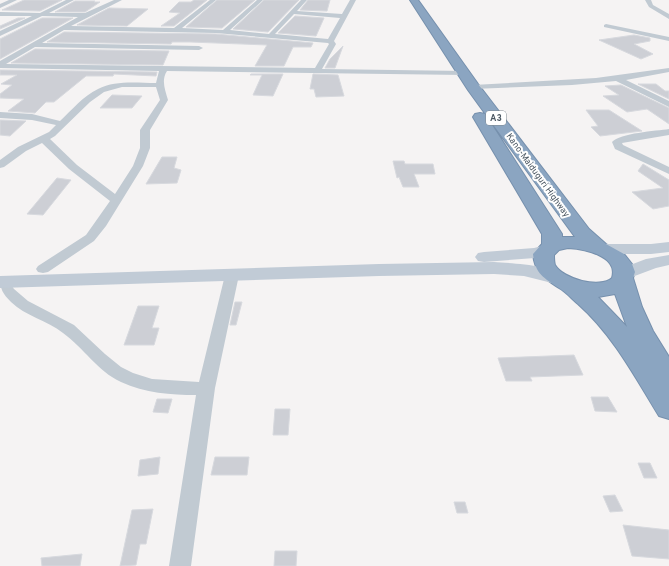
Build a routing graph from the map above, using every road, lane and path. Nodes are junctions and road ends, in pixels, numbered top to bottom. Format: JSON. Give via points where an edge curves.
{"nodes":[{"id":1,"x":14,"y":0,"type":"edge"},
{"id":2,"x":71,"y":0,"type":"edge"},
{"id":3,"x":119,"y":0,"type":"edge"},
{"id":4,"x":213,"y":0,"type":"edge"},
{"id":5,"x":260,"y":0,"type":"edge"},
{"id":6,"x":304,"y":0,"type":"edge"},
{"id":7,"x":353,"y":0,"type":"edge"},
{"id":8,"x":406,"y":0,"type":"edge"},
{"id":9,"x":414,"y":0,"type":"edge"},
{"id":10,"x":648,"y":0,"type":"edge"},
{"id":11,"x":0,"y":6,"type":"edge"},
{"id":12,"x":292,"y":12,"type":"junction"},
{"id":13,"x":0,"y":14,"type":"edge"},
{"id":14,"x":41,"y":14,"type":"junction"},
{"id":15,"x":86,"y":15,"type":"junction"},
{"id":16,"x":667,"y":15,"type":"edge"},
{"id":17,"x":344,"y":16,"type":"junction"},
{"id":18,"x":606,"y":26,"type":"dead end"},
{"id":19,"x":63,"y":28,"type":"junction"},
{"id":20,"x":176,"y":30,"type":"junction"},
{"id":21,"x":216,"y":31,"type":"junction"},
{"id":22,"x":224,"y":32,"type":"junction"},
{"id":23,"x":0,"y":34,"type":"edge"},
{"id":24,"x":270,"y":36,"type":"junction"},
{"id":25,"x":211,"y":37,"type":"dead end"},
{"id":26,"x":669,"y":38,"type":"edge"},
{"id":27,"x":330,"y":41,"type":"junction"},
{"id":28,"x":205,"y":42,"type":"dead end"},
{"id":29,"x":32,"y":45,"type":"junction"},
{"id":30,"x":199,"y":48,"type":"junction"},
{"id":31,"x":184,"y":63,"type":"junction"},
{"id":32,"x":0,"y":65,"type":"edge"},
{"id":33,"x":165,"y":68,"type":"junction"},
{"id":34,"x":669,"y":70,"type":"edge"},
{"id":35,"x":317,"y":71,"type":"junction"},
{"id":36,"x":459,"y":74,"type":"junction"},
{"id":37,"x":618,"y":79,"type":"junction"},
{"id":38,"x":159,"y":85,"type":"junction"},
{"id":39,"x":473,"y":87,"type":"junction"},
{"id":40,"x":669,"y":104,"type":"edge"},
{"id":41,"x":0,"y":115,"type":"edge"},
{"id":42,"x":62,"y":124,"type":"junction"},
{"id":43,"x":669,"y":132,"type":"edge"},
{"id":44,"x":44,"y":139,"type":"junction"},
{"id":45,"x":0,"y":165,"type":"edge"},
{"id":46,"x":669,"y":170,"type":"edge"},
{"id":47,"x":117,"y":201,"type":"junction"},
{"id":48,"x":669,"y":247,"type":"edge"},
{"id":49,"x":549,"y":248,"type":"junction"},
{"id":50,"x":600,"y":248,"type":"junction"},
{"id":51,"x":669,"y":260,"type":"edge"},
{"id":52,"x":43,"y":269,"type":"junction"},
{"id":53,"x":232,"y":275,"type":"junction"},
{"id":54,"x":624,"y":276,"type":"junction"},
{"id":55,"x":0,"y":280,"type":"edge"},
{"id":56,"x":561,"y":280,"type":"junction"},
{"id":57,"x":669,"y":378,"type":"edge"},
{"id":58,"x":206,"y":388,"type":"junction"},
{"id":59,"x":669,"y":408,"type":"edge"},
{"id":60,"x":180,"y":566,"type":"edge"}],
"edges":[{"from":1,"to":11,"type":"street"},
{"from":2,"to":14,"type":"street"},
{"from":3,"to":15,"type":"street"},
{"from":4,"to":20,"type":"street"},
{"from":5,"to":22,"type":"street"},
{"from":6,"to":12,"type":"street"},
{"from":7,"to":17,"type":"street"},
{"from":8,"to":36,"type":"highway","name":"Kano-Maiduguri Highway","number":"A3"},
{"from":9,"to":36,"type":"highway","name":"Kano-Maiduguri Highway","number":"A3"},
{"from":10,"to":16,"type":"street","via":[[651,6]]},
{"from":12,"to":17,"type":"street"},
{"from":12,"to":24,"type":"street"},
{"from":13,"to":14,"type":"street"},
{"from":14,"to":15,"type":"street"},
{"from":14,"to":23,"type":"street"},
{"from":15,"to":19,"type":"street"},
{"from":17,"to":27,"type":"street"},
{"from":18,"to":26,"type":"street"},
{"from":19,"to":20,"type":"street"},
{"from":19,"to":29,"type":"street"},
{"from":20,"to":21,"type":"street"},
{"from":21,"to":22,"type":"street"},
{"from":21,"to":25,"type":"street"},
{"from":22,"to":24,"type":"street"},
{"from":24,"to":27,"type":"street"},
{"from":27,"to":35,"type":"street","via":[[332,44]]},
{"from":28,"to":30,"type":"street"},
{"from":29,"to":30,"type":"street"},
{"from":29,"to":32,"type":"street"},
{"from":30,"to":31,"type":"street"},
{"from":31,"to":33,"type":"street"},
{"from":31,"to":35,"type":"street"},
{"from":32,"to":33,"type":"street"},
{"from":33,"to":38,"type":"street","via":[[159,75]]},
{"from":34,"to":37,"type":"street"},
{"from":35,"to":36,"type":"street"},
{"from":36,"to":39,"type":"highway","name":"Kano-Maiduguri Highway","number":"A3"},
{"from":36,"to":49,"type":"highway","name":"Kano-Maiduguri Highway","number":"A3","via":[[552,234]]},
{"from":37,"to":39,"type":"street"},
{"from":37,"to":40,"type":"street"},
{"from":38,"to":42,"type":"street","via":[[133,84],[106,88],[87,100]]},
{"from":38,"to":47,"type":"street","via":[[164,100],[145,130],[144,148],[138,166]]},
{"from":39,"to":50,"type":"highway","name":"Kano-Maiduguri Highway","number":"A3","via":[[582,233]]},
{"from":41,"to":42,"type":"street","via":[[32,117]]},
{"from":42,"to":44,"type":"street"},
{"from":43,"to":46,"type":"street","via":[[617,142],[619,147]]},
{"from":44,"to":45,"type":"street","via":[[22,149]]},
{"from":44,"to":47,"type":"street","via":[[73,167]]},
{"from":47,"to":52,"type":"street","via":[[90,238]]},
{"from":48,"to":50,"type":"main road"},
{"from":49,"to":50,"type":"highway","number":"A3","via":[[568,242]]},
{"from":49,"to":52,"type":"main road","via":[[535,253],[490,257]]},
{"from":49,"to":56,"type":"highway","number":"A3","via":[[543,254],[544,266]]},
{"from":50,"to":54,"type":"highway","number":"A3","via":[[618,261],[623,267]]},
{"from":51,"to":54,"type":"main road","via":[[652,263]]},
{"from":52,"to":55,"type":"main road"},
{"from":53,"to":55,"type":"main road"},
{"from":53,"to":56,"type":"main road","via":[[494,268],[541,273]]},
{"from":53,"to":58,"type":"street"},
{"from":54,"to":56,"type":"highway","via":[[617,285],[600,289],[579,288]]},
{"from":54,"to":57,"type":"highway","number":"A3","via":[[630,307],[641,334]]},
{"from":55,"to":58,"type":"street","via":[[24,307],[64,326],[104,363],[130,379],[160,387]]},
{"from":56,"to":59,"type":"highway","number":"A3","via":[[593,305],[620,334]]},
{"from":58,"to":60,"type":"street"}]}
